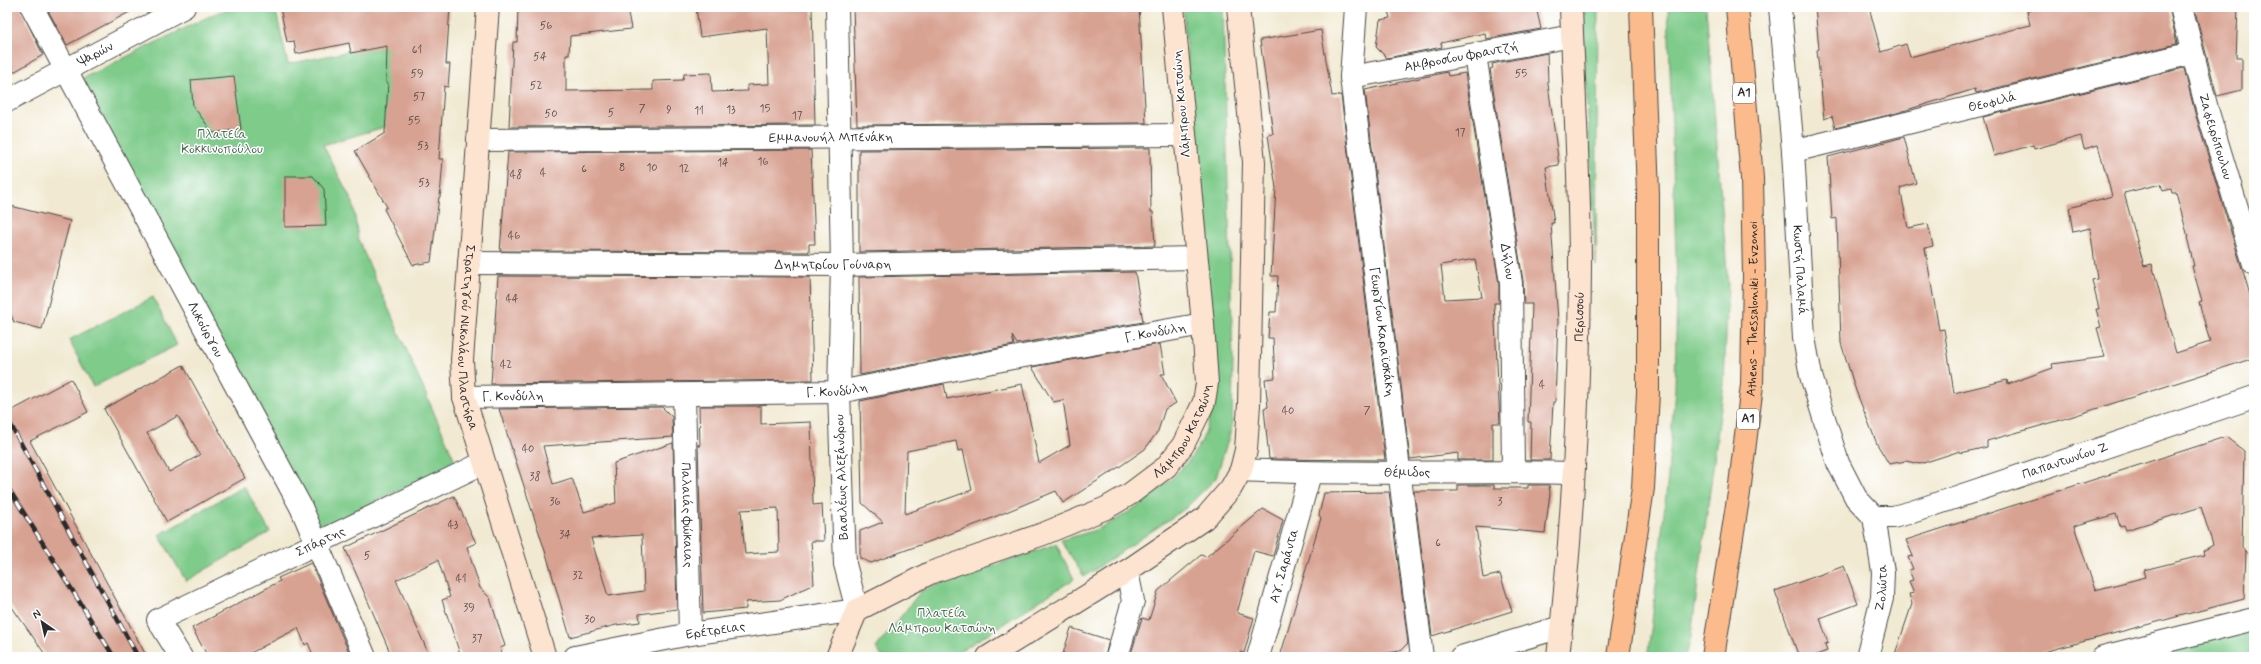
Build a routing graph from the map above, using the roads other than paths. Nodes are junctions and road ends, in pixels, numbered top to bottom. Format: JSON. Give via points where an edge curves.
{"nodes":[{"id":1,"x":32,"y":7,"type":"edge"},
{"id":2,"x":184,"y":7,"type":"edge"},
{"id":3,"x":488,"y":7,"type":"edge"},
{"id":4,"x":837,"y":7,"type":"edge"},
{"id":5,"x":1173,"y":7,"type":"edge"},
{"id":6,"x":1238,"y":7,"type":"edge"},
{"id":7,"x":1356,"y":7,"type":"edge"},
{"id":8,"x":1571,"y":7,"type":"edge"},
{"id":9,"x":1641,"y":7,"type":"edge"},
{"id":10,"x":1737,"y":7,"type":"edge"},
{"id":11,"x":1780,"y":7,"type":"edge"},
{"id":12,"x":2181,"y":7,"type":"edge"},
{"id":13,"x":1572,"y":36,"type":"junction"},
{"id":14,"x":2192,"y":53,"type":"junction"},
{"id":15,"x":1475,"y":55,"type":"junction"},
{"id":16,"x":67,"y":69,"type":"junction"},
{"id":17,"x":1351,"y":77,"type":"junction"},
{"id":18,"x":7,"y":101,"type":"edge"},
{"id":19,"x":1184,"y":135,"type":"junction"},
{"id":20,"x":841,"y":136,"type":"junction"},
{"id":21,"x":478,"y":140,"type":"junction"},
{"id":22,"x":1793,"y":151,"type":"junction"},
{"id":23,"x":1196,"y":258,"type":"junction"},
{"id":24,"x":469,"y":263,"type":"junction"},
{"id":25,"x":2254,"y":264,"type":"edge"},
{"id":26,"x":842,"y":265,"type":"junction"},
{"id":27,"x":1204,"y":324,"type":"junction"},
{"id":28,"x":839,"y":392,"type":"junction"},
{"id":29,"x":684,"y":395,"type":"junction"},
{"id":30,"x":464,"y":397,"type":"junction"},
{"id":31,"x":2254,"y":397,"type":"edge"},
{"id":32,"x":483,"y":463,"type":"junction"},
{"id":33,"x":1241,"y":470,"type":"junction"},
{"id":34,"x":1398,"y":471,"type":"junction"},
{"id":35,"x":1513,"y":471,"type":"junction"},
{"id":36,"x":1573,"y":473,"type":"junction"},
{"id":37,"x":1310,"y":474,"type":"junction"},
{"id":38,"x":1874,"y":517,"type":"junction"},
{"id":39,"x":318,"y":544,"type":"junction"},
{"id":40,"x":1127,"y":570,"type":"junction"},
{"id":41,"x":857,"y":610,"type":"junction"},
{"id":42,"x":2254,"y":619,"type":"edge"},
{"id":43,"x":1561,"y":627,"type":"junction"},
{"id":44,"x":1718,"y":630,"type":"junction"},
{"id":45,"x":690,"y":634,"type":"junction"},
{"id":46,"x":181,"y":657,"type":"edge"},
{"id":47,"x":365,"y":657,"type":"edge"},
{"id":48,"x":545,"y":657,"type":"edge"},
{"id":49,"x":575,"y":657,"type":"edge"},
{"id":50,"x":837,"y":657,"type":"edge"},
{"id":51,"x":988,"y":657,"type":"edge"},
{"id":52,"x":1117,"y":657,"type":"edge"},
{"id":53,"x":1258,"y":657,"type":"edge"},
{"id":54,"x":1422,"y":657,"type":"edge"},
{"id":55,"x":1461,"y":657,"type":"edge"},
{"id":56,"x":1558,"y":657,"type":"edge"},
{"id":57,"x":1618,"y":657,"type":"edge"},
{"id":58,"x":1713,"y":657,"type":"edge"},
{"id":59,"x":1721,"y":657,"type":"edge"},
{"id":60,"x":1867,"y":657,"type":"edge"},
{"id":61,"x":2103,"y":657,"type":"edge"}],
"edges":[{"from":1,"to":16,"type":"street","name":"Λυκούργου"},
{"from":2,"to":16,"type":"street","name":"Ψαρών"},
{"from":3,"to":21,"type":"street","name":"Στρατηγού Νικολάου Πλαστήρα"},
{"from":4,"to":20,"type":"street","name":"Βασιλέως Αλεξάνδρου"},
{"from":5,"to":19,"type":"street","name":"Λάμπρου Κατσώνη"},
{"from":6,"to":33,"type":"street","via":[[1254,162],[1249,404],[1246,450]]},
{"from":7,"to":17,"type":"street","name":"Γεωργίου Καραϊσκάκη"},
{"from":8,"to":13,"type":"street","name":"Περισσού"},
{"from":9,"to":57,"type":"highway","via":[[1648,202],[1648,393],[1643,488]]},
{"from":10,"to":44,"type":"highway","name":"Athens - Thessaloniki - Evzonoi","number":"Α1","via":[[1752,178],[1752,385]]},
{"from":11,"to":22,"type":"street","name":"Κωστή Παλαμά"},
{"from":12,"to":14,"type":"street","name":"Ζαφειρόπουλου"},
{"from":13,"to":15,"type":"street","name":"Αμβροσίου Φραντζή"},
{"from":13,"to":36,"type":"street","name":"Περισσού","via":[[1580,268]]},
{"from":14,"to":22,"type":"street","name":"Θεοφιλά"},
{"from":14,"to":25,"type":"street","name":"Ζαφειρόπουλου"},
{"from":15,"to":17,"type":"street","name":"Αμβροσίου Φραντζή"},
{"from":15,"to":35,"type":"street","name":"Δήλου","via":[[1512,283]]},
{"from":16,"to":18,"type":"street","name":"Ψαρών"},
{"from":16,"to":39,"type":"street","name":"Λυκούργου"},
{"from":17,"to":34,"type":"street","name":"Γεωργίου Καραϊσκάκη"},
{"from":19,"to":20,"type":"street","name":"Εμμανουήλ Μπενάκη"},
{"from":19,"to":23,"type":"street","name":"Λάμπρου Κατσώνη"},
{"from":20,"to":21,"type":"street","name":"Εμμανουήλ Μπενάκη"},
{"from":20,"to":26,"type":"street","name":"Βασιλέως Αλεξάνδρου"},
{"from":21,"to":24,"type":"street","name":"Στρατηγού Νικολάου Πλαστήρα"},
{"from":22,"to":38,"type":"street","name":"Κωστή Παλαμά","via":[[1804,338],[1811,376],[1838,463],[1856,498]]},
{"from":23,"to":26,"type":"street","name":"Δημητρίου Γούναρη"},
{"from":23,"to":27,"type":"street","name":"Λάμπρου Κατσώνη"},
{"from":24,"to":26,"type":"street","name":"Δημητρίου Γούναρη"},
{"from":24,"to":30,"type":"street","name":"Στρατηγού Νικολάου Πλαστήρα","via":[[462,360]]},
{"from":26,"to":28,"type":"street","name":"Βασιλέως Αλεξάνδρου"},
{"from":27,"to":28,"type":"street","name":"Γ. Κονδύλη"},
{"from":27,"to":41,"type":"street","name":"Λάμπρου Κατσώνη","via":[[1207,383],[1204,402],[1183,445],[1161,471],[1106,508],[1043,534],[930,574]]},
{"from":28,"to":29,"type":"street","name":"Γ. Κονδύλη"},
{"from":28,"to":41,"type":"street","name":"Βασιλέως Αλεξάνδρου","via":[[845,564]]},
{"from":29,"to":30,"type":"street","name":"Γ. Κονδύλη"},
{"from":29,"to":45,"type":"street","name":"Παλαιάς Φώκαιας"},
{"from":30,"to":32,"type":"street","name":"Στρατηγού Νικολάου Πλαστήρα"},
{"from":31,"to":38,"type":"street","name":"Παπαντωνίου Ζ","via":[[1912,512],[1893,517]]},
{"from":32,"to":39,"type":"street","name":"Σπάρτης"},
{"from":32,"to":48,"type":"street","name":"Στρατηγού Νικολάου Πλαστήρα"},
{"from":33,"to":37,"type":"street","name":"Θέμιδος"},
{"from":33,"to":40,"type":"street","via":[[1231,488],[1205,518]]},
{"from":34,"to":35,"type":"street","name":"Θέμιδος"},
{"from":34,"to":37,"type":"street","name":"Θέμιδος"},
{"from":34,"to":54,"type":"street","name":"Γεωργίου Καραϊσκάκη"},
{"from":35,"to":36,"type":"street","name":"Θέμιδος"},
{"from":36,"to":43,"type":"street","name":"Περισσού"},
{"from":37,"to":53,"type":"street","name":"Αγ. Σαράντα"},
{"from":38,"to":60,"type":"street","name":"Ζολώτα","via":[[1883,572],[1882,598]]},
{"from":39,"to":46,"type":"street","name":"Σπάρτης","via":[[158,620]]},
{"from":39,"to":47,"type":"street","name":"Λυκούργου"},
{"from":40,"to":51,"type":"street"},
{"from":40,"to":52,"type":"street","via":[[1133,601]]},
{"from":41,"to":45,"type":"street","name":"Ερέτρειας"},
{"from":41,"to":50,"type":"street"},
{"from":42,"to":61,"type":"street"},
{"from":43,"to":55,"type":"street"},
{"from":43,"to":56,"type":"street","name":"Περισσού"},
{"from":44,"to":58,"type":"highway","name":"Athens - Thessaloniki - Evzonoi","number":"Α1"},
{"from":44,"to":59,"type":"highway"},
{"from":45,"to":49,"type":"street","name":"Ερέτρειας"}]}
